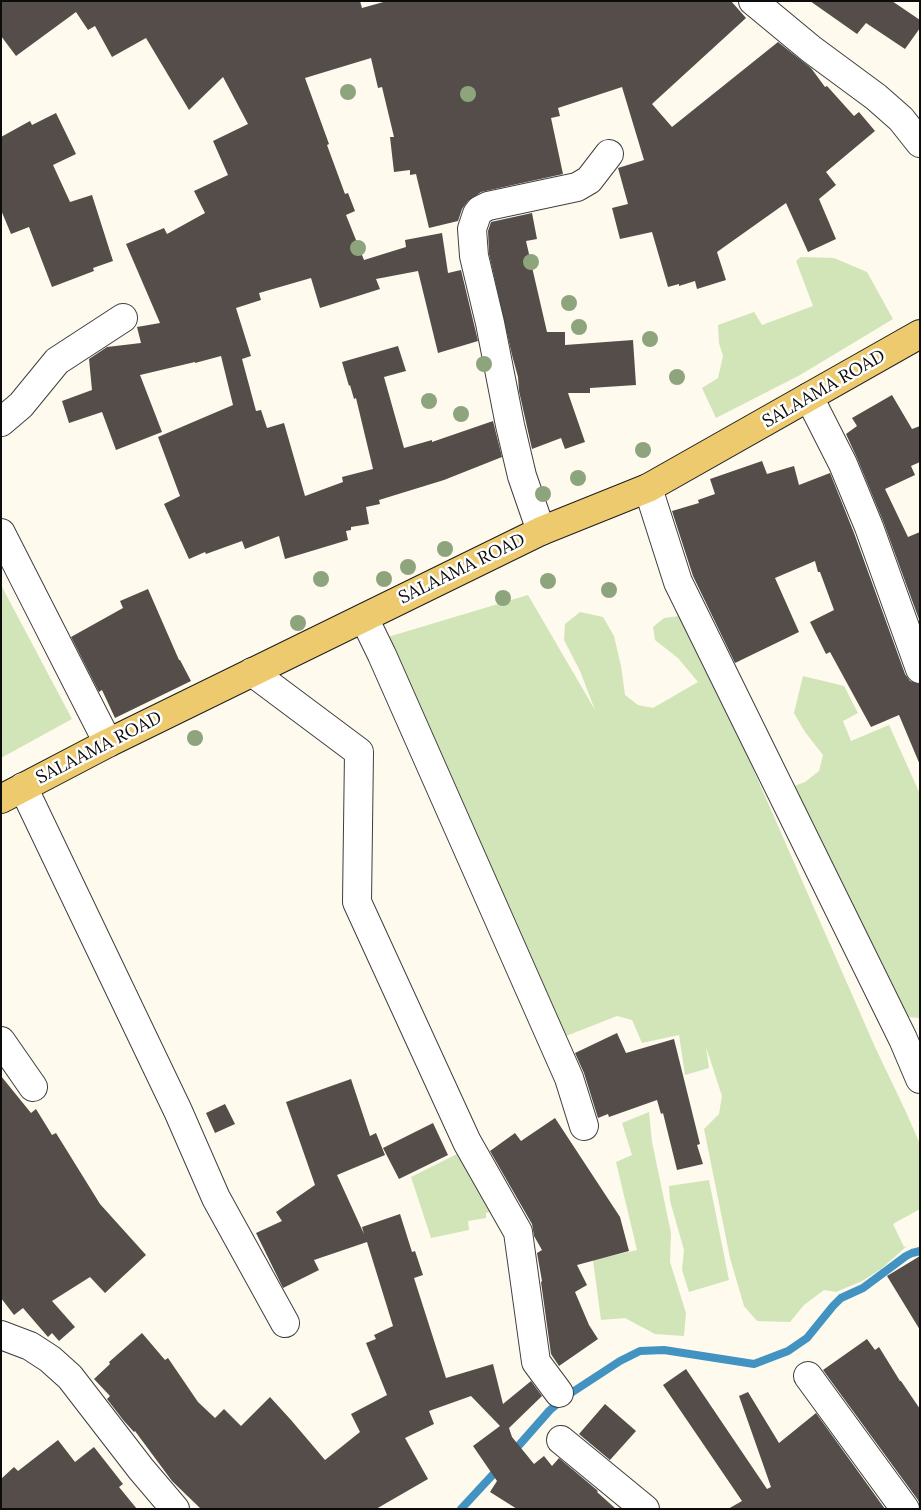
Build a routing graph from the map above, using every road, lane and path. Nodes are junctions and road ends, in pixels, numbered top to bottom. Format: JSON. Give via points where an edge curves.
{"nodes":[{"id":1,"x":753,"y":1,"type":"edge"},
{"id":2,"x":920,"y":143,"type":"edge"},
{"id":3,"x":609,"y":154,"type":"dead end"},
{"id":4,"x":123,"y":318,"type":"dead end"},
{"id":5,"x":920,"y":334,"type":"edge"},
{"id":6,"x":809,"y":397,"type":"junction"},
{"id":7,"x":1,"y":422,"type":"edge"},
{"id":8,"x":648,"y":488,"type":"junction"},
{"id":9,"x":541,"y":531,"type":"junction"},
{"id":10,"x":1,"y":533,"type":"edge"},
{"id":11,"x":364,"y":618,"type":"junction"},
{"id":12,"x":920,"y":669,"type":"edge"},
{"id":13,"x":252,"y":672,"type":"junction"},
{"id":14,"x":108,"y":743,"type":"junction"},
{"id":15,"x":12,"y":793,"type":"edge"},
{"id":16,"x":1,"y":1041,"type":"edge"},
{"id":17,"x":920,"y":1079,"type":"edge"},
{"id":18,"x":32,"y":1087,"type":"dead end"},
{"id":19,"x":584,"y":1126,"type":"dead end"},
{"id":20,"x":285,"y":1323,"type":"dead end"},
{"id":21,"x":1,"y":1335,"type":"edge"},
{"id":22,"x":808,"y":1376,"type":"dead end"},
{"id":23,"x":559,"y":1393,"type":"dead end"},
{"id":24,"x":561,"y":1440,"type":"dead end"},
{"id":25,"x":175,"y":1509,"type":"edge"},
{"id":26,"x":645,"y":1509,"type":"edge"},
{"id":27,"x":905,"y":1509,"type":"edge"}],
"edges":[{"from":1,"to":2,"type":"street","via":[[882,102]]},
{"from":3,"to":9,"type":"street","via":[[589,180],[577,187],[488,206],[477,214],[472,229],[474,256],[510,426],[522,476]]},
{"from":4,"to":7,"type":"street","via":[[57,361],[21,405]]},
{"from":5,"to":6,"type":"main road","name":"SALAAMA ROAD"},
{"from":6,"to":8,"type":"main road","name":"SALAAMA ROAD"},
{"from":6,"to":12,"type":"street","via":[[843,464],[869,527]]},
{"from":8,"to":9,"type":"main road","name":"SALAAMA ROAD"},
{"from":8,"to":17,"type":"street","via":[[678,582]]},
{"from":9,"to":11,"type":"main road","name":"SALAAMA ROAD"},
{"from":10,"to":14,"type":"street"},
{"from":11,"to":13,"type":"main road","name":"SALAAMA ROAD"},
{"from":11,"to":19,"type":"street","via":[[569,1078]]},
{"from":13,"to":14,"type":"main road","name":"SALAAMA ROAD"},
{"from":13,"to":23,"type":"street","via":[[359,752],[357,902],[466,1142],[518,1232],[536,1362]]},
{"from":14,"to":15,"type":"main road","name":"SALAAMA ROAD"},
{"from":15,"to":20,"type":"street","via":[[178,1112],[216,1198]]},
{"from":16,"to":18,"type":"street"},
{"from":21,"to":25,"type":"street","via":[[30,1346],[70,1377]]},
{"from":22,"to":27,"type":"street"},
{"from":24,"to":26,"type":"street"}]}
